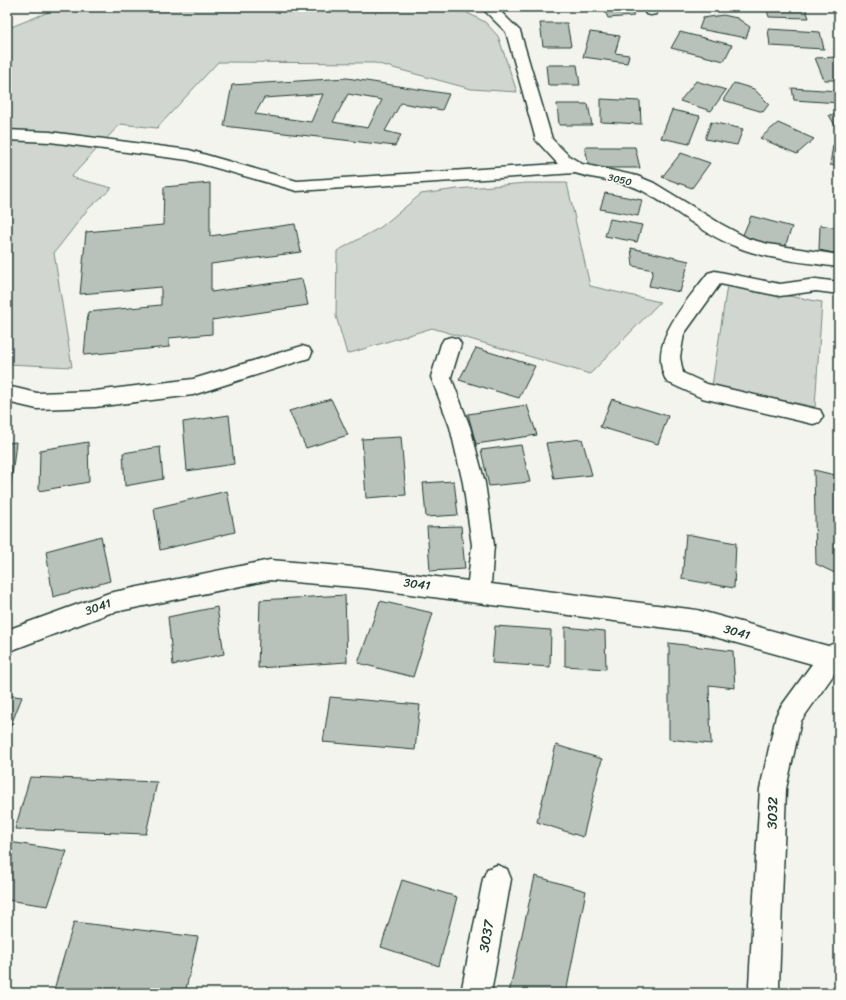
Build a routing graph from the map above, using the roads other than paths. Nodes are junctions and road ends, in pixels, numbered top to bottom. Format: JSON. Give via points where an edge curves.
{"nodes":[{"id":1,"x":488,"y":7,"type":"edge"},
{"id":2,"x":7,"y":135,"type":"edge"},
{"id":3,"x":576,"y":168,"type":"junction"},
{"id":4,"x":839,"y":261,"type":"edge"},
{"id":5,"x":839,"y":288,"type":"edge"},
{"id":6,"x":451,"y":344,"type":"dead end"},
{"id":7,"x":302,"y":353,"type":"dead end"},
{"id":8,"x":7,"y":394,"type":"edge"},
{"id":9,"x":813,"y":416,"type":"dead end"},
{"id":10,"x":478,"y":592,"type":"junction"},
{"id":11,"x":7,"y":641,"type":"edge"},
{"id":12,"x":835,"y":655,"type":"edge"},
{"id":13,"x":497,"y":880,"type":"dead end"},
{"id":14,"x":476,"y":993,"type":"edge"},
{"id":15,"x":765,"y":993,"type":"edge"}],
"edges":[{"from":1,"to":3,"type":"street","name":"3050","via":[[513,31],[544,140],[563,160]]},
{"from":2,"to":3,"type":"street","via":[[50,137],[189,155],[297,186]]},
{"from":3,"to":4,"type":"street","name":"3050","via":[[631,180],[648,187],[743,243],[767,250]]},
{"from":5,"to":9,"type":"street","via":[[816,285],[780,290],[715,277],[675,333],[670,357],[674,376],[702,390]]},
{"from":6,"to":10,"type":"street","via":[[441,377],[460,427],[474,483],[483,545]]},
{"from":7,"to":8,"type":"street","via":[[193,387],[95,399],[37,400]]},
{"from":10,"to":11,"type":"street","name":"3041","via":[[365,578],[270,570],[109,603]]},
{"from":10,"to":12,"type":"street","name":"3041","via":[[697,620]]},
{"from":12,"to":15,"type":"street","name":"3032","via":[[789,716],[772,789]]},
{"from":13,"to":14,"type":"street","name":"3037"}]}
